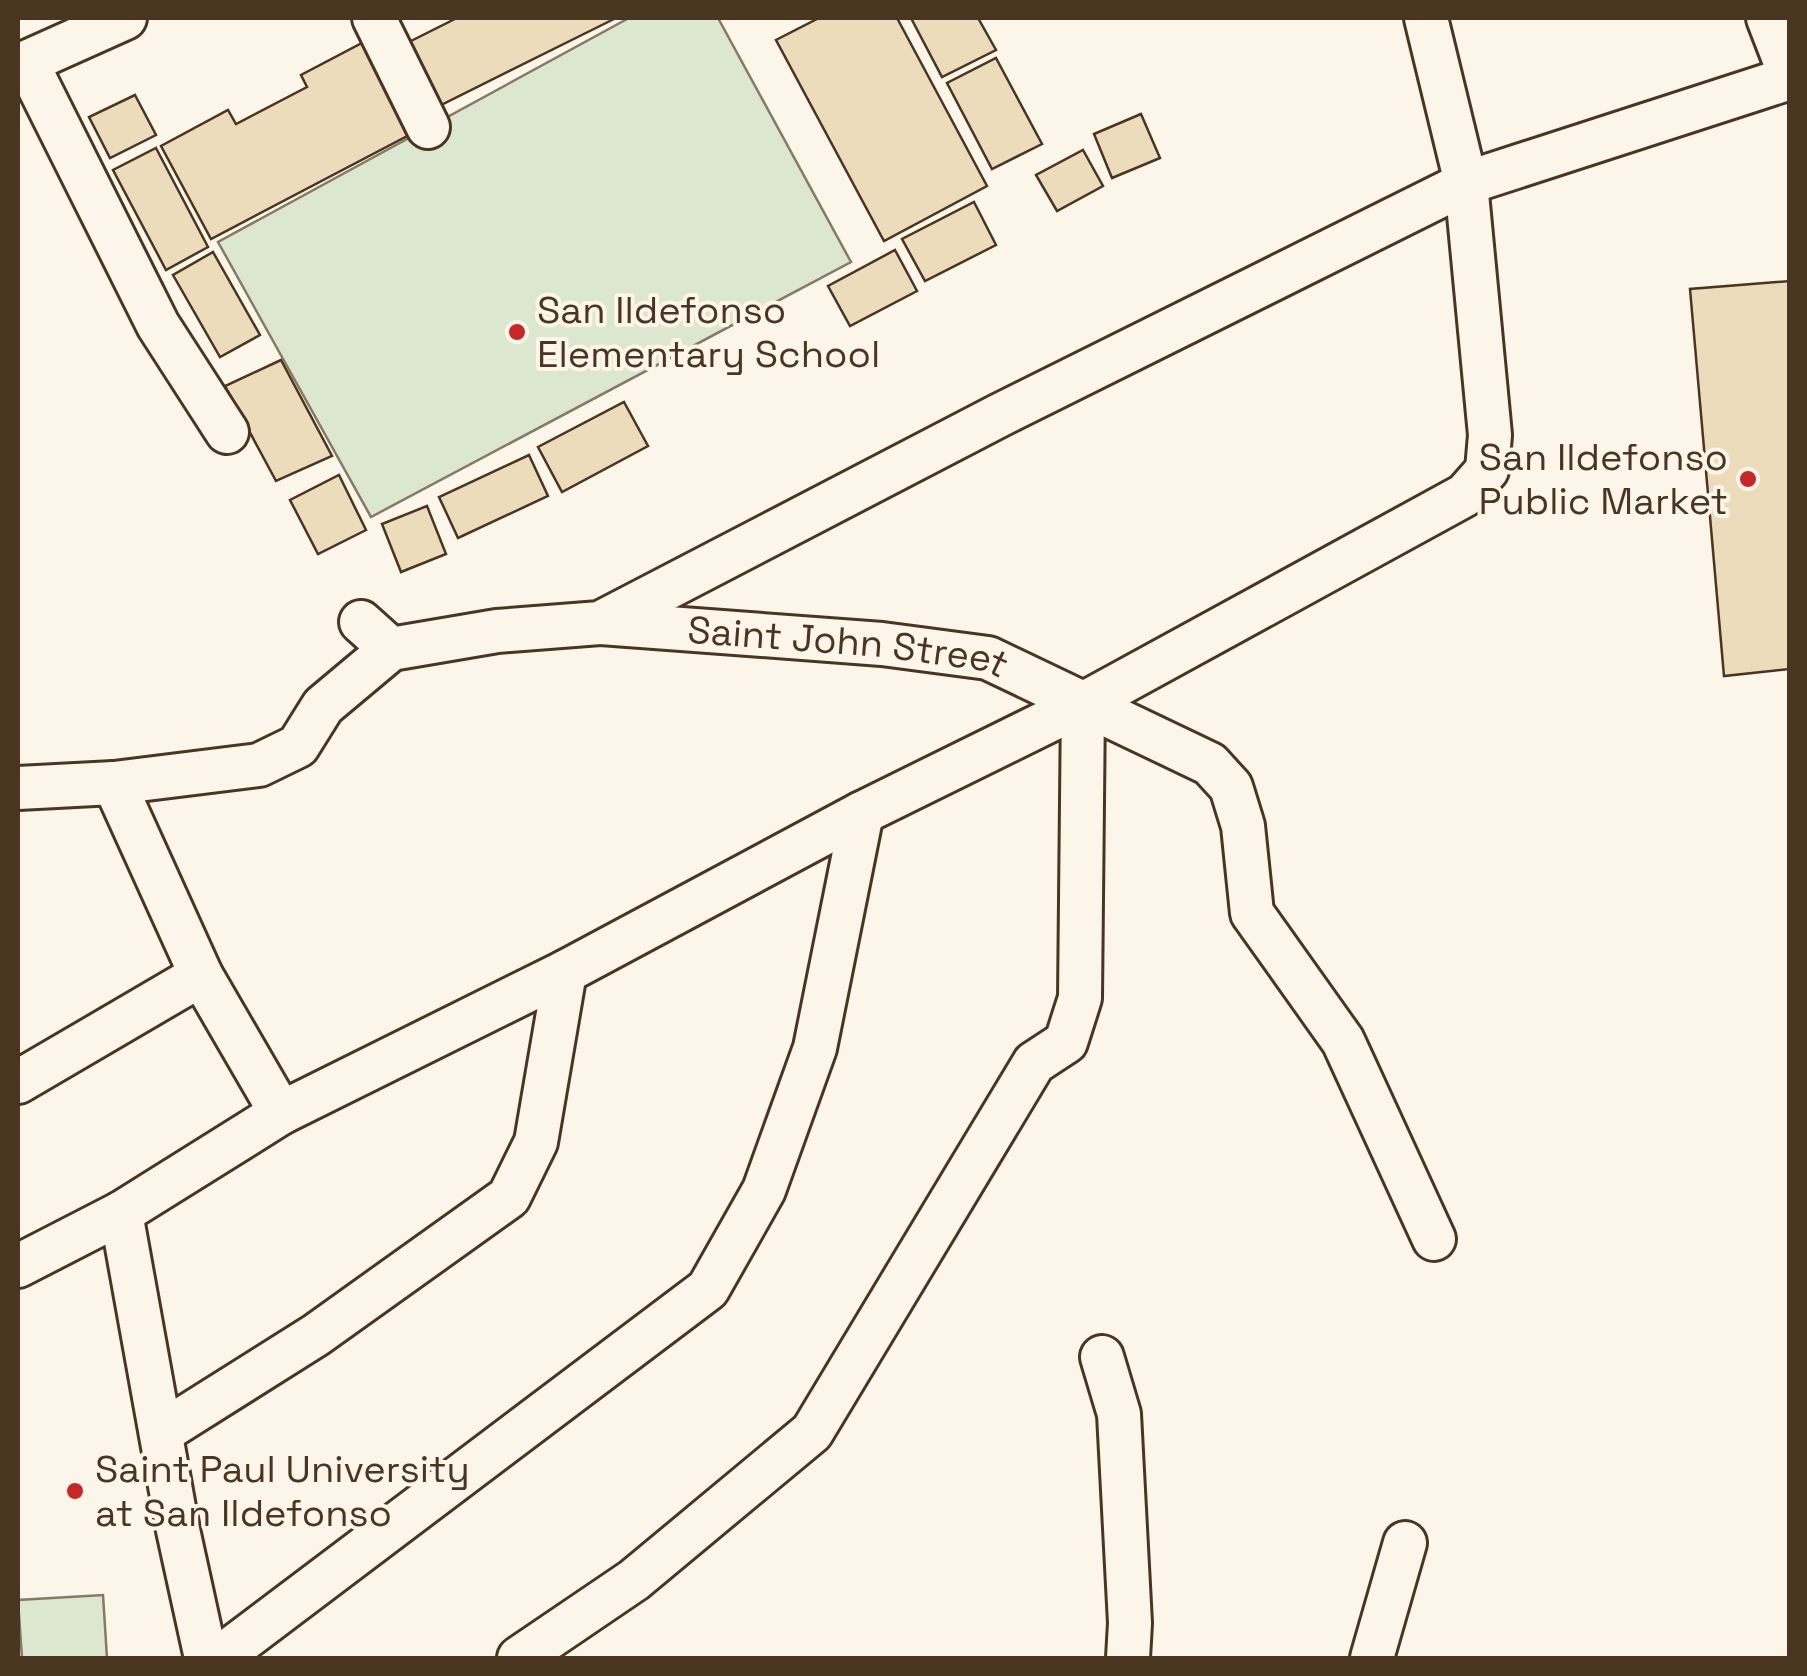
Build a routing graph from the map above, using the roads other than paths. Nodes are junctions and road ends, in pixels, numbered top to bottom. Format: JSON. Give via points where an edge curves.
{"nodes":[{"id":1,"x":125,"y":18,"type":"edge"},
{"id":2,"x":374,"y":18,"type":"edge"},
{"id":3,"x":1426,"y":18,"type":"edge"},
{"id":4,"x":1768,"y":18,"type":"edge"},
{"id":5,"x":22,"y":64,"type":"edge"},
{"id":6,"x":1790,"y":76,"type":"edge"},
{"id":7,"x":428,"y":126,"type":"dead end"},
{"id":8,"x":1466,"y":183,"type":"junction"},
{"id":9,"x":227,"y":432,"type":"dead end"},
{"id":10,"x":600,"y":623,"type":"junction"},
{"id":11,"x":1083,"y":704,"type":"junction"},
{"id":12,"x":114,"y":783,"type":"junction"},
{"id":13,"x":18,"y":788,"type":"edge"},
{"id":14,"x":862,"y":813,"type":"junction"},
{"id":15,"x":566,"y":972,"type":"junction"},
{"id":16,"x":201,"y":975,"type":"junction"},
{"id":17,"x":18,"y":1082,"type":"edge"},
{"id":18,"x":281,"y":1114,"type":"junction"},
{"id":19,"x":121,"y":1213,"type":"junction"},
{"id":20,"x":1434,"y":1239,"type":"dead end"},
{"id":21,"x":18,"y":1266,"type":"edge"},
{"id":22,"x":1102,"y":1358,"type":"dead end"},
{"id":23,"x":162,"y":1432,"type":"junction"},
{"id":24,"x":1404,"y":1543,"type":"dead end"},
{"id":25,"x":206,"y":1658,"type":"edge"},
{"id":26,"x":219,"y":1658,"type":"edge"},
{"id":27,"x":519,"y":1658,"type":"edge"},
{"id":28,"x":1128,"y":1658,"type":"edge"},
{"id":29,"x":1372,"y":1658,"type":"edge"}],
"edges":[{"from":1,"to":5,"type":"street"},
{"from":2,"to":7,"type":"street"},
{"from":3,"to":8,"type":"street"},
{"from":4,"to":6,"type":"street"},
{"from":5,"to":9,"type":"street","via":[[158,325]]},
{"from":6,"to":8,"type":"street"},
{"from":8,"to":10,"type":"street"},
{"from":8,"to":11,"type":"street","via":[[1490,435],[1487,470],[1465,495]]},
{"from":10,"to":11,"type":"street","name":"Saint John Street","via":[[988,658]]},
{"from":10,"to":12,"type":"street","via":[[376,636],[298,746],[259,764]]},
{"from":11,"to":14,"type":"street"},
{"from":11,"to":20,"type":"street","name":"Saint John Street","via":[[1210,764],[1231,786],[1243,826],[1252,913],[1343,1041]]},
{"from":11,"to":27,"type":"street","via":[[1080,998],[1066,1042],[1034,1063],[812,1432],[634,1580]]},
{"from":12,"to":13,"type":"street"},
{"from":12,"to":16,"type":"street"},
{"from":14,"to":15,"type":"street"},
{"from":14,"to":26,"type":"street","via":[[815,1048],[764,1190],[708,1290]]},
{"from":15,"to":18,"type":"street"},
{"from":15,"to":23,"type":"street","via":[[536,1142],[509,1197],[316,1335]]},
{"from":16,"to":17,"type":"street"},
{"from":16,"to":18,"type":"street"},
{"from":18,"to":19,"type":"street"},
{"from":19,"to":21,"type":"street"},
{"from":19,"to":23,"type":"street"},
{"from":22,"to":28,"type":"street","via":[[1119,1414]]},
{"from":23,"to":25,"type":"street"},
{"from":24,"to":29,"type":"street"}]}
